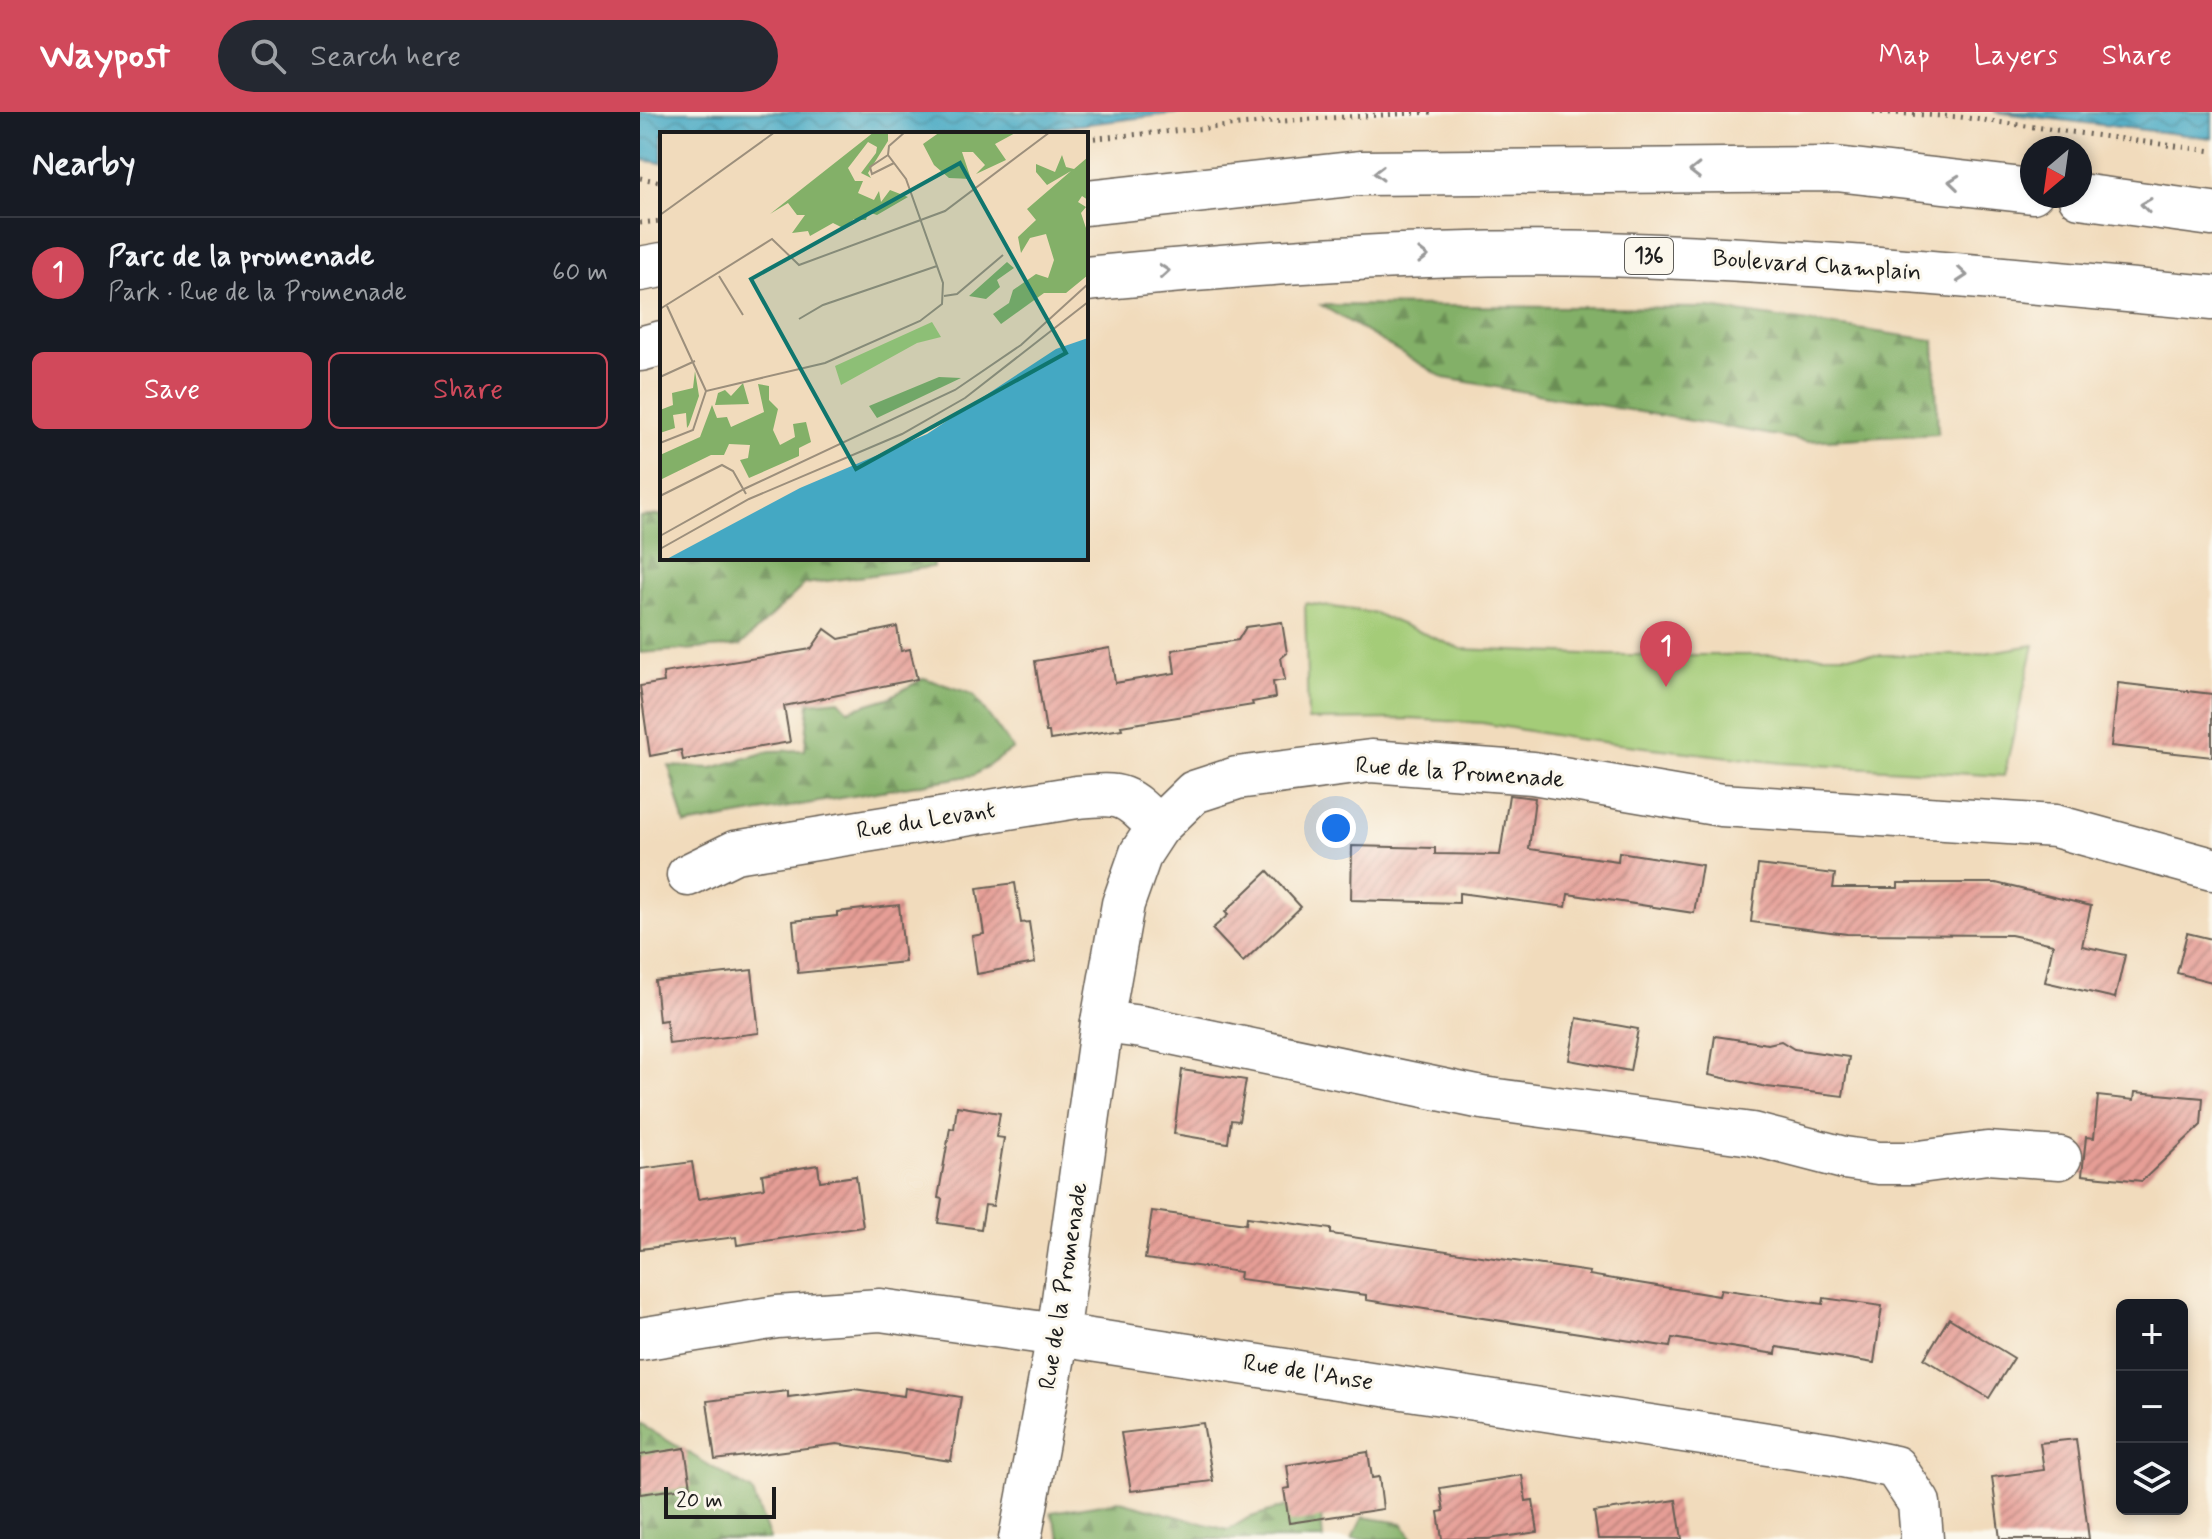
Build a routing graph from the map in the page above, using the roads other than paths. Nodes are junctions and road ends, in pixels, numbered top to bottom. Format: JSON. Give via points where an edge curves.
{"nodes":[{"id":1,"x":2020,"y":190,"type":"edge"},
{"id":2,"x":2092,"y":198,"type":"edge"},
{"id":3,"x":1088,"y":203,"type":"edge"},
{"id":4,"x":2212,"y":214,"type":"edge"},
{"id":5,"x":660,"y":265,"type":"edge"},
{"id":6,"x":640,"y":269,"type":"edge"},
{"id":7,"x":1088,"y":279,"type":"edge"},
{"id":8,"x":2212,"y":298,"type":"edge"},
{"id":9,"x":660,"y":344,"type":"edge"},
{"id":10,"x":640,"y":349,"type":"edge"},
{"id":11,"x":1158,"y":827,"type":"junction"},
{"id":12,"x":2212,"y":869,"type":"edge"},
{"id":13,"x":688,"y":875,"type":"dead end"},
{"id":14,"x":1102,"y":1022,"type":"junction"},
{"id":15,"x":2060,"y":1158,"type":"dead end"},
{"id":16,"x":1058,"y":1335,"type":"junction"},
{"id":17,"x":640,"y":1339,"type":"edge"},
{"id":18,"x":1020,"y":1539,"type":"edge"},
{"id":19,"x":1922,"y":1539,"type":"edge"}],
"edges":[{"from":1,"to":3,"type":"main road","one_way":true,"via":[[1836,169],[1360,173]]},
{"from":4,"to":2,"type":"main road","one_way":true},
{"from":5,"to":6,"type":"main road"},
{"from":7,"to":8,"type":"main road","name":"Boulevard Champlain","number":"136","one_way":true,"via":[[1393,256],[1602,254],[1832,264]]},
{"from":9,"to":10,"type":"main road"},
{"from":11,"to":12,"type":"street","name":"Rue de la Promenade","via":[[1194,792],[1237,778],[1371,761],[1533,773],[1721,805],[2055,826]]},
{"from":11,"to":13,"type":"street","name":"Rue du Levant","via":[[1131,800],[1113,794],[1077,797],[735,852]]},
{"from":11,"to":14,"type":"street","name":"Rue de la Promenade","via":[[1141,853],[1123,904]]},
{"from":14,"to":15,"type":"street","via":[[1482,1098],[1752,1134],[1844,1158],[1912,1163],[1987,1153]]},
{"from":14,"to":16,"type":"street","name":"Rue de la Promenade"},
{"from":16,"to":17,"type":"street","name":"Rue de l'Anse","via":[[880,1310],[777,1317]]},
{"from":16,"to":18,"type":"street","name":"Rue de la Promenade"},
{"from":16,"to":19,"type":"street","name":"Rue de l'Anse","via":[[1895,1467],[1919,1503]]}]}
